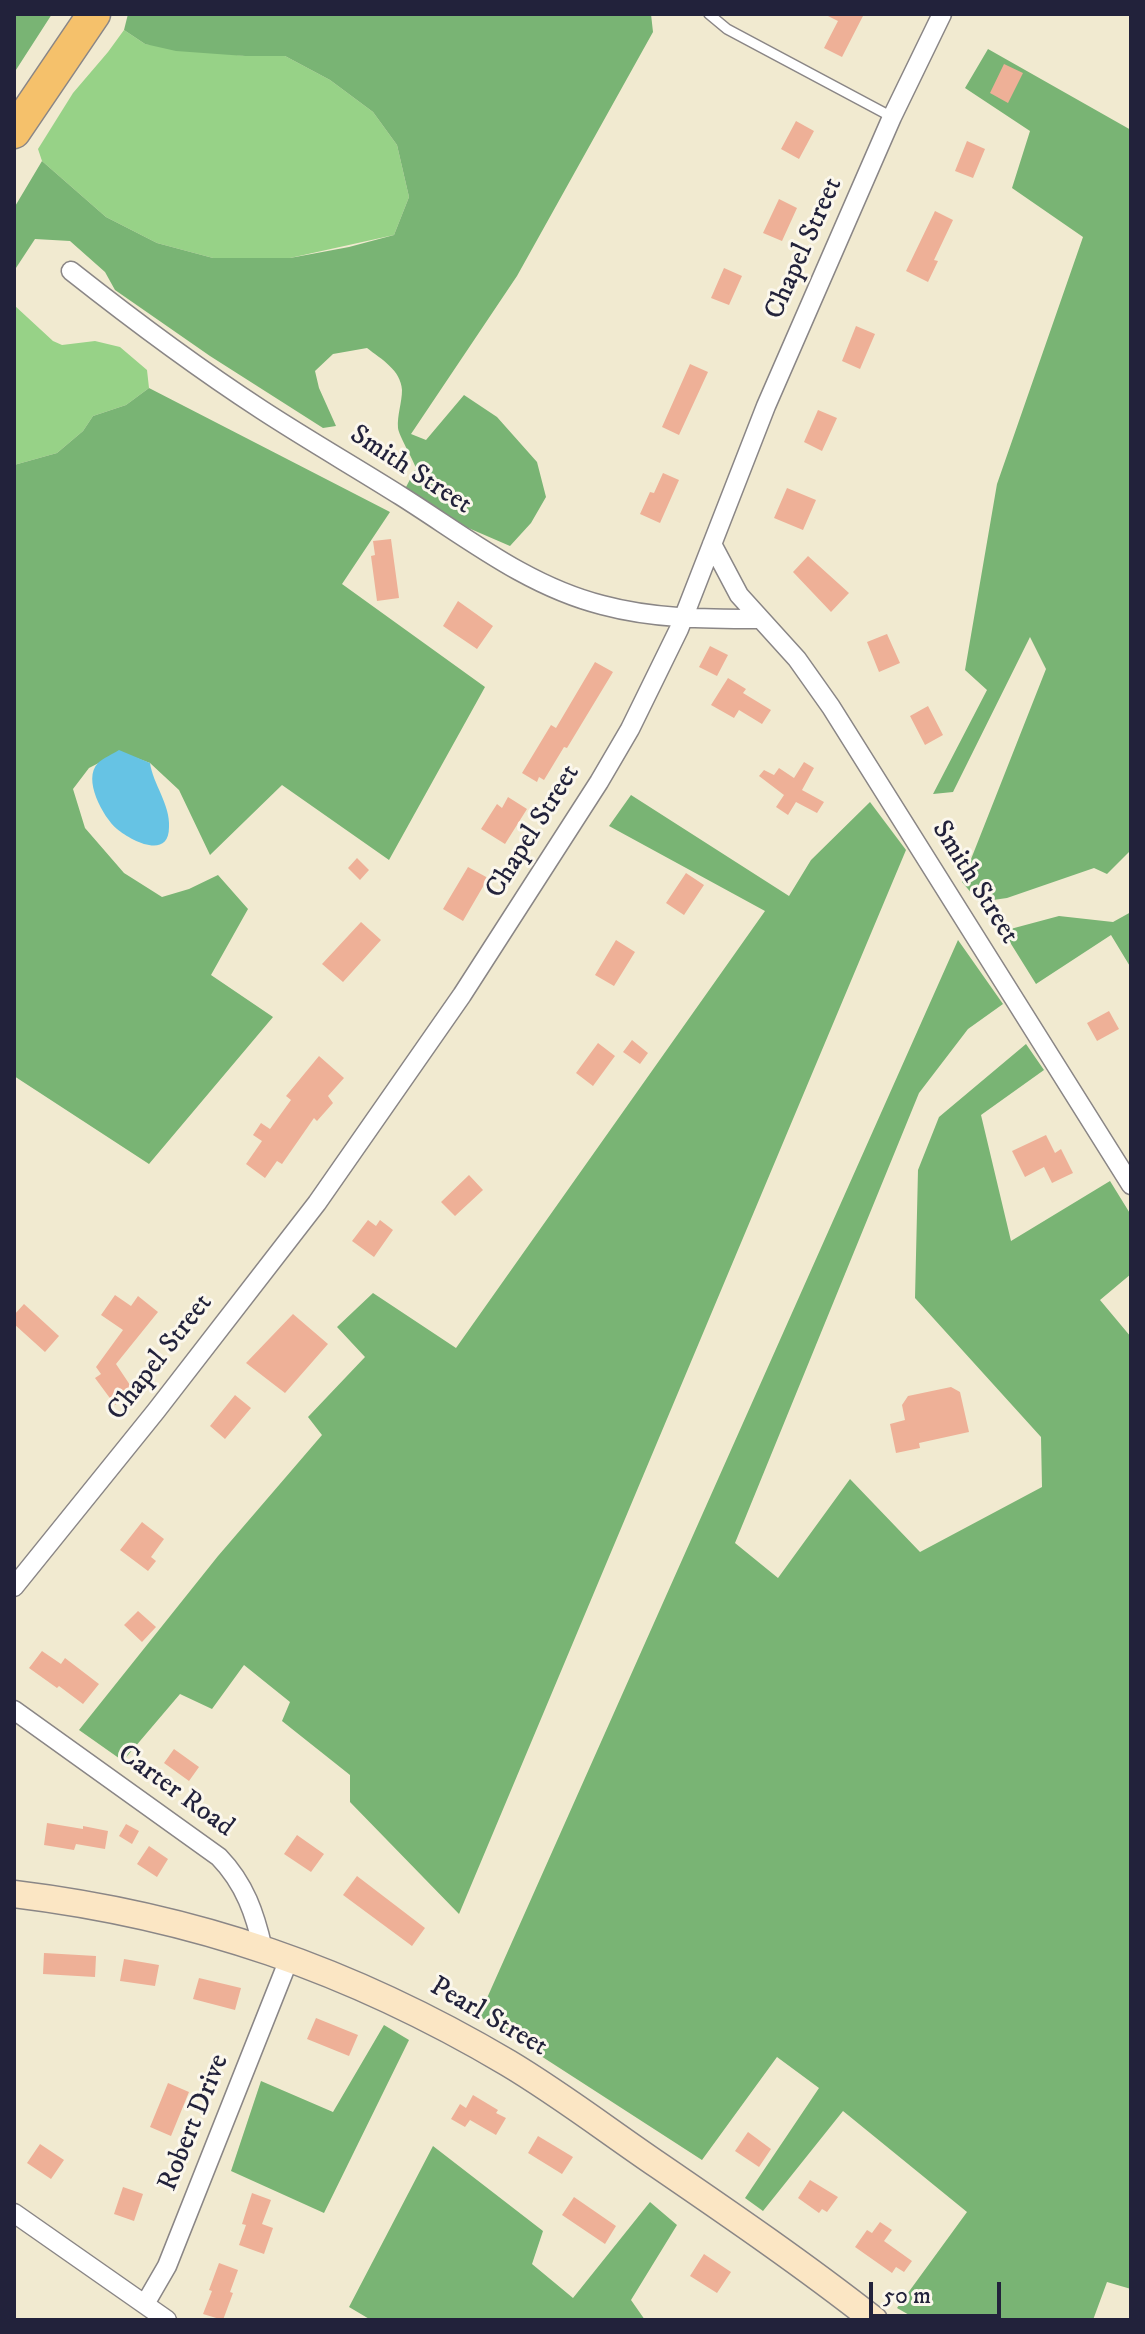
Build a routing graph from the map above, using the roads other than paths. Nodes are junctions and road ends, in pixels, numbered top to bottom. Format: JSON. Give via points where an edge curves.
{"nodes":[{"id":1,"x":94,"y":14,"type":"edge"},
{"id":2,"x":709,"y":14,"type":"edge"},
{"id":3,"x":942,"y":14,"type":"edge"},
{"id":4,"x":892,"y":117,"type":"junction"},
{"id":5,"x":14,"y":132,"type":"edge"},
{"id":6,"x":71,"y":271,"type":"dead end"},
{"id":7,"x":712,"y":544,"type":"junction"},
{"id":8,"x":683,"y":618,"type":"junction"},
{"id":9,"x":759,"y":619,"type":"junction"},
{"id":10,"x":1131,"y":1185,"type":"edge"},
{"id":11,"x":14,"y":1587,"type":"edge"},
{"id":12,"x":14,"y":1710,"type":"edge"},
{"id":13,"x":14,"y":1894,"type":"edge"},
{"id":14,"x":263,"y":1949,"type":"junction"},
{"id":15,"x":289,"y":1959,"type":"junction"},
{"id":16,"x":14,"y":2213,"type":"edge"},
{"id":17,"x":145,"y":2304,"type":"junction"},
{"id":18,"x":167,"y":2320,"type":"edge"},
{"id":19,"x":874,"y":2320,"type":"edge"}],
"edges":[{"from":1,"to":5,"type":"highway"},
{"from":2,"to":4,"type":"lane","via":[[727,29]]},
{"from":3,"to":4,"type":"street","name":"Chapel Street"},
{"from":4,"to":7,"type":"street","name":"Chapel Street"},
{"from":6,"to":8,"type":"street","name":"Smith Street","via":[[249,402],[520,572],[602,605]]},
{"from":7,"to":8,"type":"street","name":"Chapel Street"},
{"from":7,"to":9,"type":"street","name":"Smith Street","via":[[732,584]]},
{"from":8,"to":9,"type":"street","name":"Smith Street"},
{"from":8,"to":11,"type":"street","name":"Chapel Street","via":[[599,782],[399,1088],[277,1257]]},
{"from":9,"to":10,"type":"street","name":"Smith Street","via":[[797,659],[831,707]]},
{"from":12,"to":14,"type":"street","name":"Carter Road","via":[[219,1857],[243,1888]]},
{"from":13,"to":14,"type":"main road","name":"Pearl Street","via":[[108,1907]]},
{"from":14,"to":15,"type":"main road","name":"Pearl Street"},
{"from":15,"to":17,"type":"street","name":"Robert Drive","via":[[167,2266]]},
{"from":15,"to":19,"type":"main road","name":"Pearl Street","via":[[393,2001],[511,2065],[765,2238]]},
{"from":16,"to":17,"type":"street"},
{"from":17,"to":18,"type":"street"}]}
